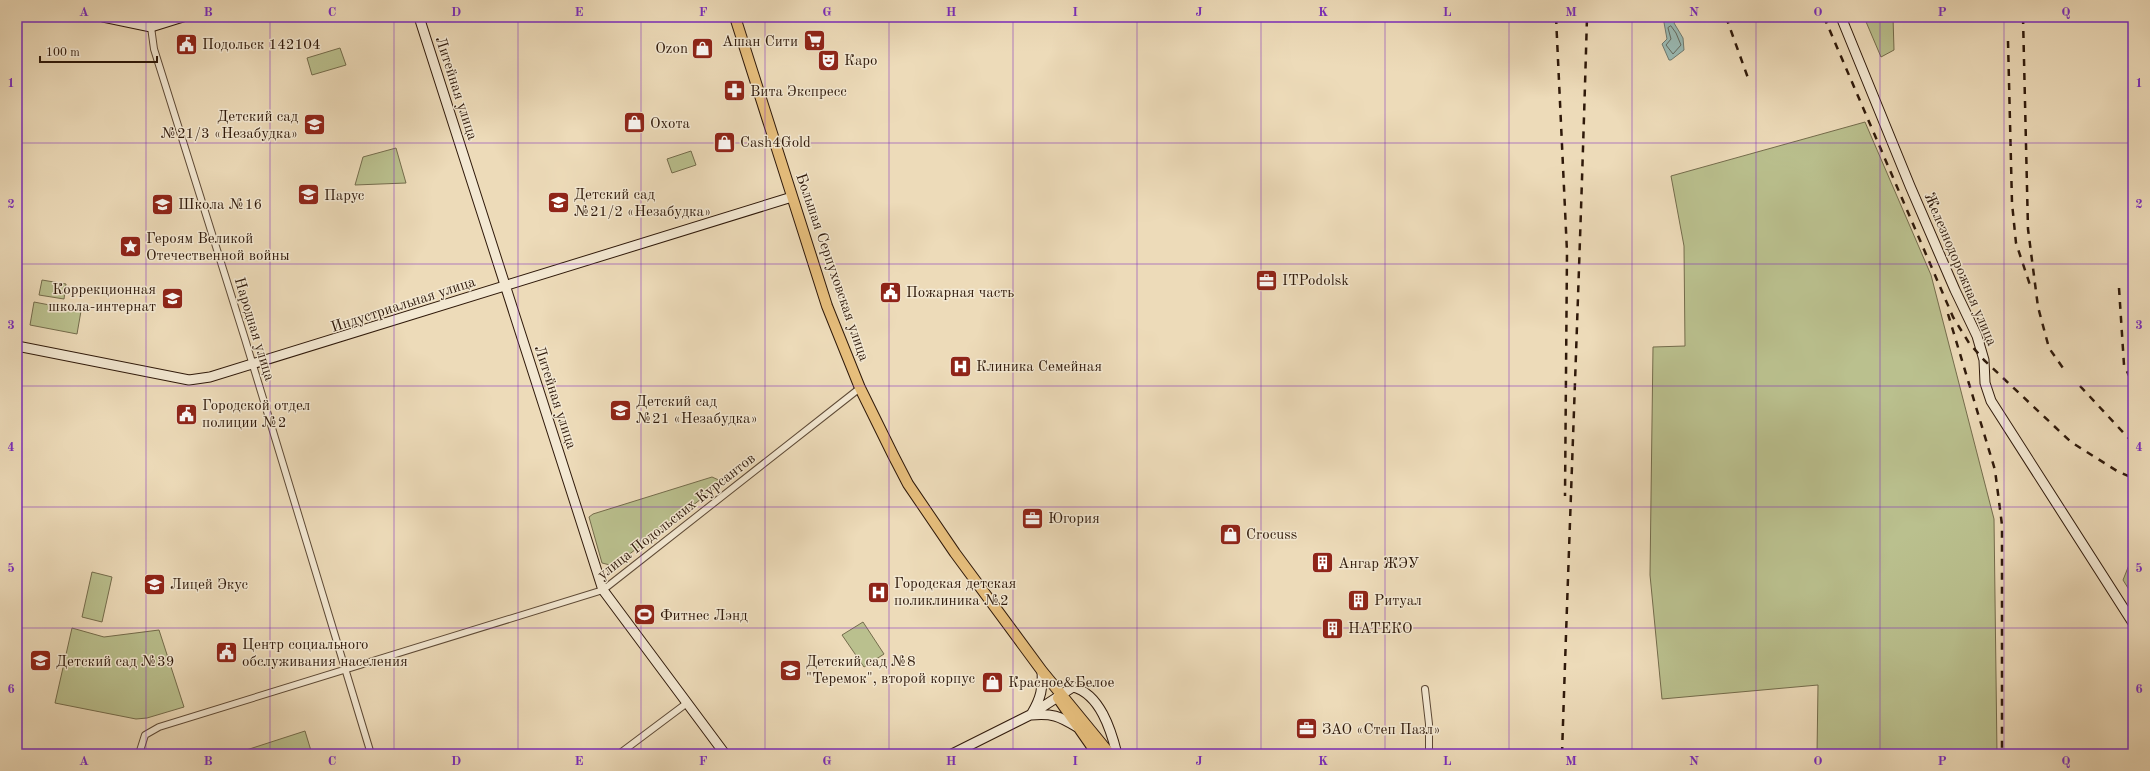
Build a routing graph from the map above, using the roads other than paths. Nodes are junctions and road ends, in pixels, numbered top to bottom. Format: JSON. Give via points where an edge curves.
{"nodes":[{"id":1,"x":103,"y":17,"type":"edge"},
{"id":2,"x":183,"y":17,"type":"edge"},
{"id":3,"x":419,"y":17,"type":"edge"},
{"id":4,"x":735,"y":17,"type":"edge"},
{"id":5,"x":1841,"y":17,"type":"edge"},
{"id":6,"x":151,"y":27,"type":"junction"},
{"id":7,"x":792,"y":198,"type":"junction"},
{"id":8,"x":506,"y":286,"type":"junction"},
{"id":9,"x":17,"y":346,"type":"edge"},
{"id":10,"x":253,"y":365,"type":"junction"},
{"id":11,"x":860,"y":388,"type":"junction"},
{"id":12,"x":603,"y":590,"type":"junction"},
{"id":13,"x":2133,"y":623,"type":"edge"},
{"id":14,"x":346,"y":671,"type":"junction"},
{"id":15,"x":1042,"y":671,"type":"junction"},
{"id":16,"x":1425,"y":689,"type":"dead end"},
{"id":17,"x":1060,"y":696,"type":"junction"},
{"id":18,"x":687,"y":703,"type":"junction"},
{"id":19,"x":1030,"y":716,"type":"junction"},
{"id":20,"x":1077,"y":727,"type":"junction"},
{"id":21,"x":139,"y":754,"type":"edge"},
{"id":22,"x":371,"y":754,"type":"edge"},
{"id":23,"x":619,"y":754,"type":"edge"},
{"id":24,"x":725,"y":754,"type":"edge"},
{"id":25,"x":952,"y":754,"type":"edge"},
{"id":26,"x":1097,"y":754,"type":"edge"},
{"id":27,"x":1110,"y":754,"type":"edge"},
{"id":28,"x":1117,"y":754,"type":"edge"},
{"id":29,"x":1429,"y":754,"type":"edge"}],
"edges":[{"from":1,"to":6,"type":"street"},
{"from":2,"to":6,"type":"street"},
{"from":3,"to":8,"type":"street","name":"Литейная улица"},
{"from":4,"to":7,"type":"main road","name":"Большая Серпуховская улица"},
{"from":5,"to":13,"type":"street","name":"Железнодорожная улица","via":[[1910,186],[1977,336],[1984,360],[1985,383],[1991,401]]},
{"from":6,"to":10,"type":"street","name":"Народная улица","via":[[154,50]]},
{"from":7,"to":8,"type":"street","name":"Индустриальная улица"},
{"from":7,"to":11,"type":"main road","name":"Большая Серпуховская улица","via":[[827,306]]},
{"from":8,"to":10,"type":"street","name":"Индустриальная улица"},
{"from":8,"to":12,"type":"street","name":"Литейная улица"},
{"from":9,"to":10,"type":"street","name":"Индустриальная улица","via":[[189,380]]},
{"from":10,"to":14,"type":"street","name":"Народная улица"},
{"from":11,"to":12,"type":"street","name":"улица Подольских Курсантов"},
{"from":11,"to":15,"type":"main road","name":"Большая Серпуховская улица","via":[[908,484]]},
{"from":12,"to":14,"type":"street","name":"улица Подольских Курсантов"},
{"from":12,"to":18,"type":"street","name":"Литейная улица"},
{"from":14,"to":21,"type":"street","name":"улица Подольских Курсантов","via":[[159,727],[145,735]]},
{"from":14,"to":22,"type":"street","name":"Народная улица"},
{"from":15,"to":17,"type":"main road","name":"Большая Серпуховская улица"},
{"from":15,"to":19,"type":"street","via":[[1042,691]]},
{"from":16,"to":29,"type":"street"},
{"from":17,"to":19,"type":"street"},
{"from":17,"to":20,"type":"main road","name":"Большая Серпуховская улица"},
{"from":17,"to":27,"type":"main road","name":"Большая Серпуховская улица"},
{"from":17,"to":28,"type":"street","via":[[1073,687],[1083,689],[1089,695],[1111,728]]},
{"from":18,"to":23,"type":"street"},
{"from":18,"to":24,"type":"street","name":"Литейная улица"},
{"from":19,"to":20,"type":"street","via":[[1060,716]]},
{"from":19,"to":25,"type":"street"},
{"from":20,"to":26,"type":"main road","name":"Большая Серпуховская улица"}]}
